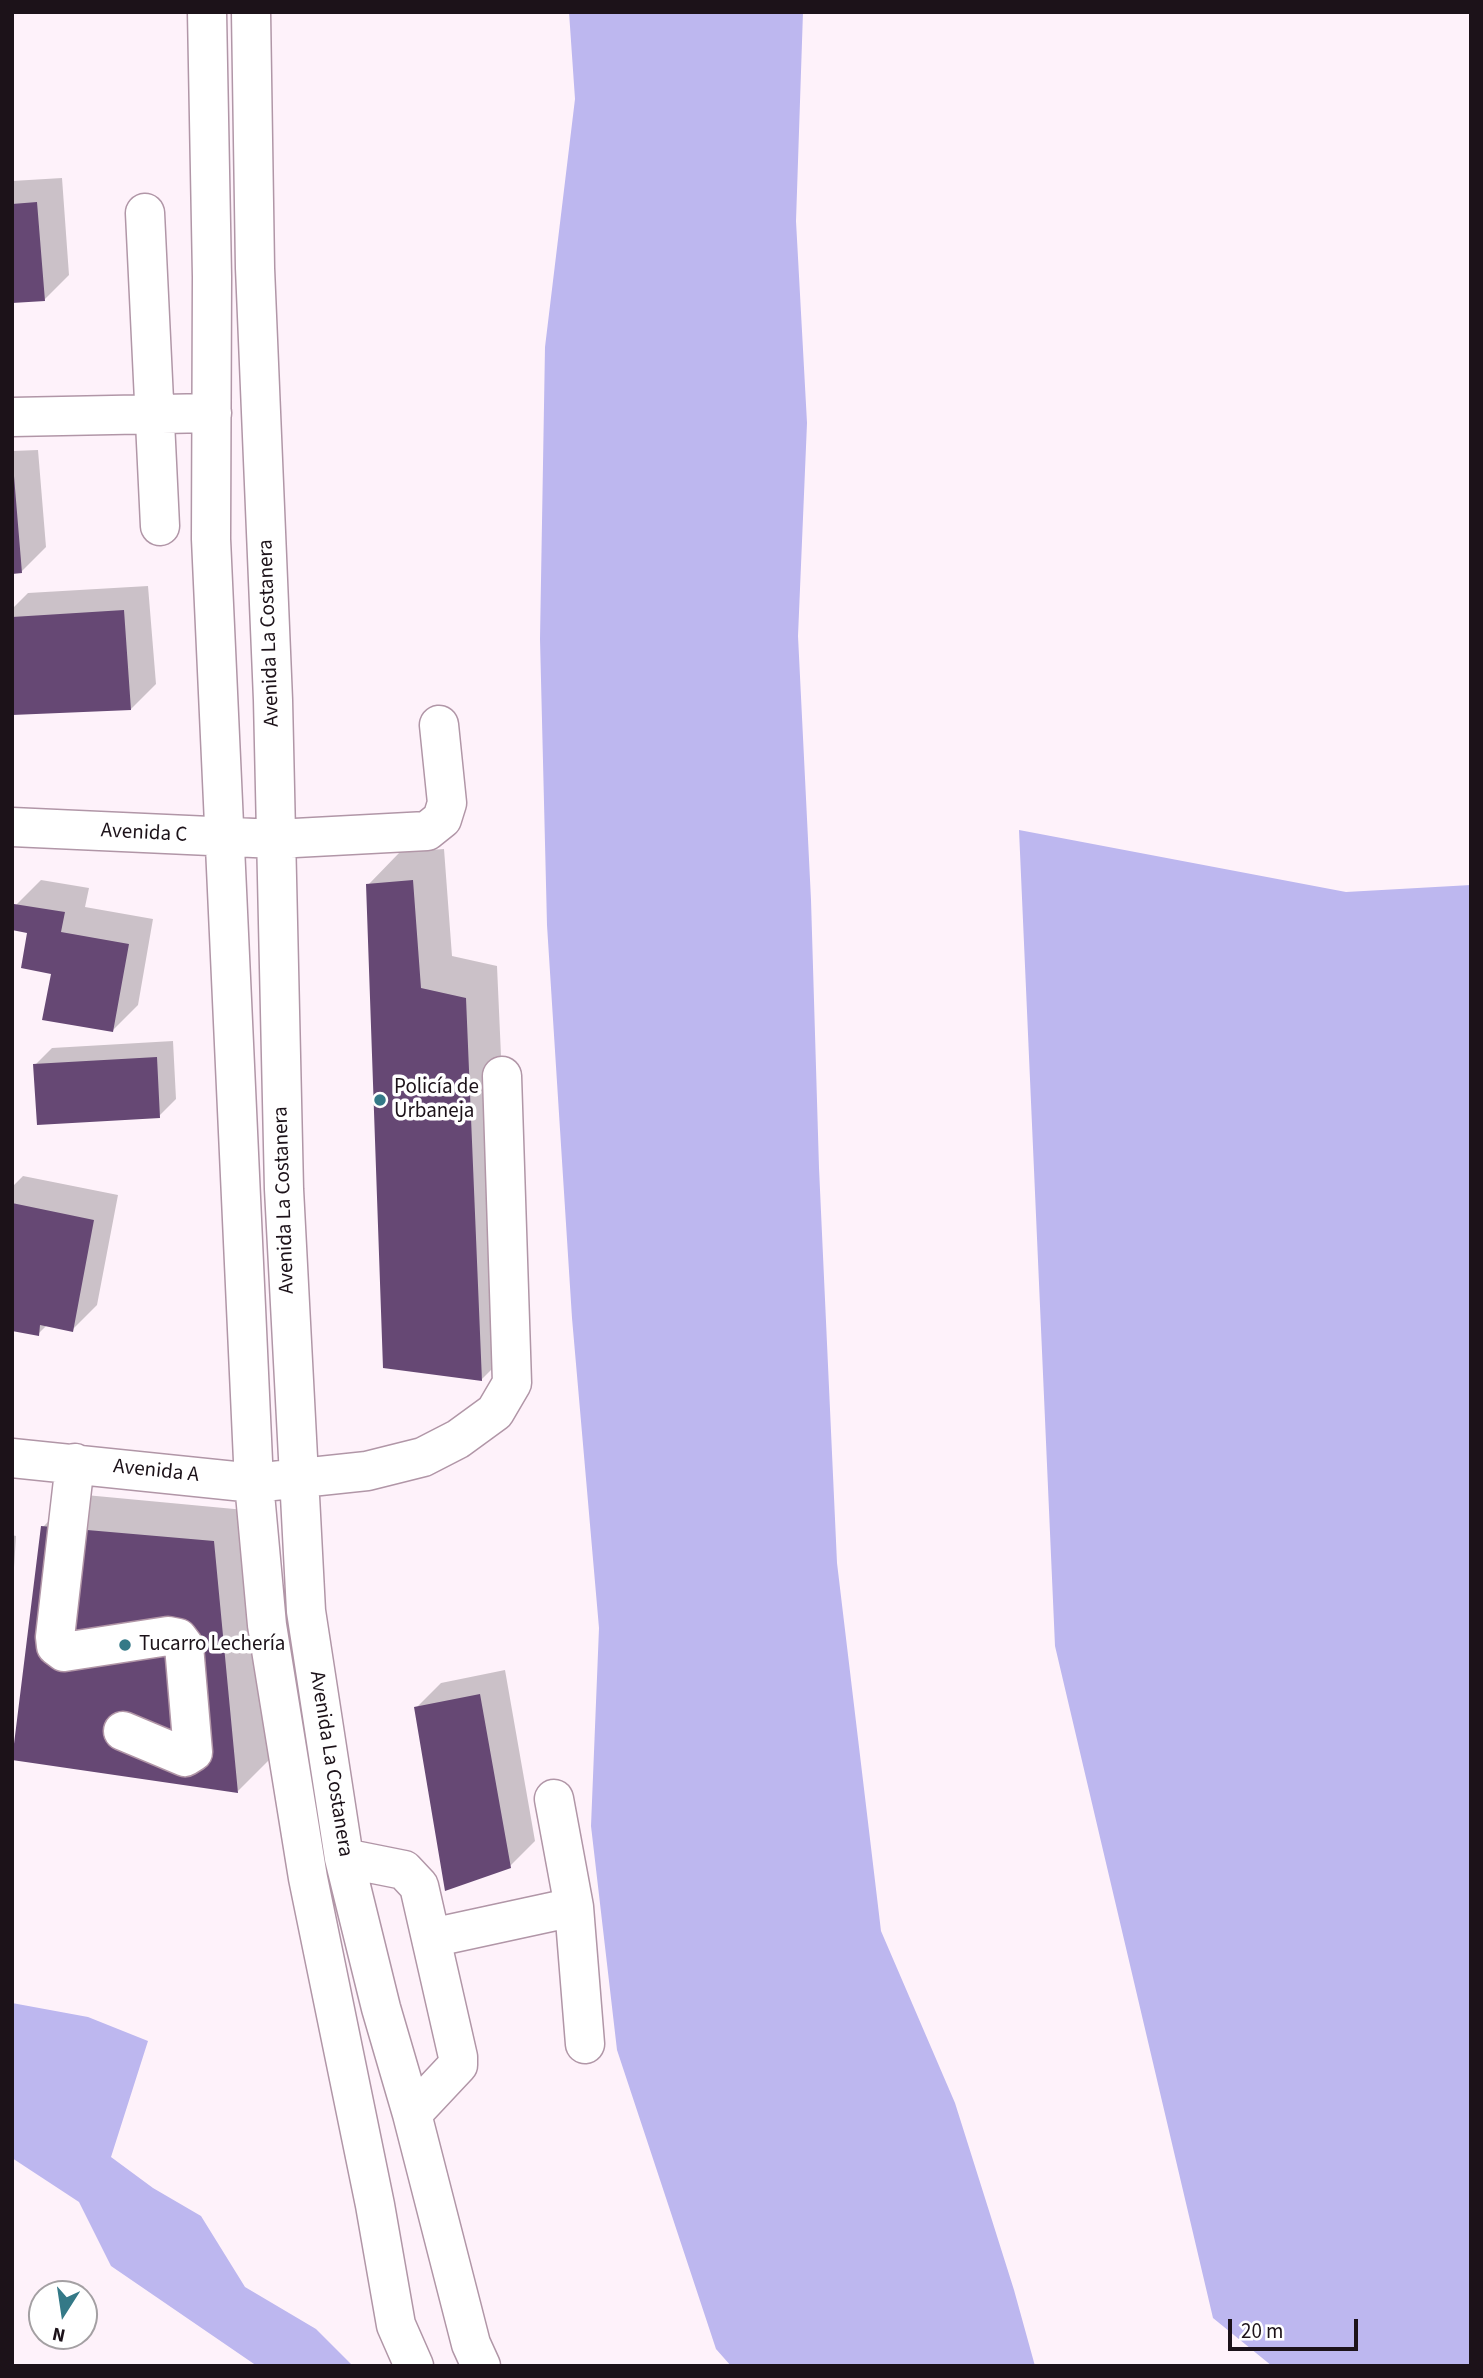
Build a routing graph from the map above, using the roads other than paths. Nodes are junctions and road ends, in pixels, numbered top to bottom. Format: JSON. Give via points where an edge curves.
{"nodes":[{"id":1,"x":207,"y":12,"type":"edge"},
{"id":2,"x":251,"y":12,"type":"edge"},
{"id":3,"x":145,"y":213,"type":"dead end"},
{"id":4,"x":212,"y":413,"type":"junction"},
{"id":5,"x":156,"y":415,"type":"junction"},
{"id":6,"x":12,"y":417,"type":"edge"},
{"id":7,"x":160,"y":526,"type":"dead end"},
{"id":8,"x":439,"y":725,"type":"dead end"},
{"id":9,"x":12,"y":827,"type":"edge"},
{"id":10,"x":225,"y":839,"type":"junction"},
{"id":11,"x":276,"y":839,"type":"junction"},
{"id":12,"x":502,"y":1076,"type":"dead end"},
{"id":13,"x":12,"y":1458,"type":"edge"},
{"id":14,"x":75,"y":1463,"type":"junction"},
{"id":15,"x":299,"y":1478,"type":"junction"},
{"id":16,"x":254,"y":1483,"type":"junction"},
{"id":17,"x":123,"y":1731,"type":"dead end"},
{"id":18,"x":554,"y":1799,"type":"dead end"},
{"id":19,"x":344,"y":1858,"type":"junction"},
{"id":20,"x":574,"y":1906,"type":"junction"},
{"id":21,"x":431,"y":1938,"type":"junction"},
{"id":22,"x":585,"y":2044,"type":"dead end"},
{"id":23,"x":412,"y":2114,"type":"junction"},
{"id":24,"x":476,"y":2355,"type":"edge"},
{"id":25,"x":414,"y":2366,"type":"edge"}],
"edges":[{"from":1,"to":4,"type":"street","name":"Avenida La Costanera"},
{"from":2,"to":11,"type":"street","name":"Avenida La Costanera","via":[[255,268]]},
{"from":3,"to":5,"type":"street"},
{"from":4,"to":5,"type":"street"},
{"from":4,"to":10,"type":"street","name":"Avenida La Costanera","via":[[211,538]]},
{"from":5,"to":6,"type":"street"},
{"from":5,"to":7,"type":"street"},
{"from":8,"to":11,"type":"street","name":"Avenida C","via":[[447,803],[442,819],[427,831]]},
{"from":9,"to":10,"type":"street","name":"Avenida C"},
{"from":10,"to":11,"type":"street","name":"Avenida C"},
{"from":10,"to":16,"type":"street","name":"Avenida La Costanera"},
{"from":11,"to":15,"type":"street","name":"Avenida La Costanera","via":[[284,1189]]},
{"from":12,"to":15,"type":"street","name":"Avenida A","via":[[512,1383],[495,1412],[423,1457],[367,1471]]},
{"from":13,"to":14,"type":"street","name":"Avenida A"},
{"from":14,"to":16,"type":"street","name":"Avenida A"},
{"from":14,"to":17,"type":"street","via":[[57,1646],[64,1652],[168,1636],[178,1638],[184,1646],[194,1752],[185,1757]]},
{"from":15,"to":16,"type":"street","name":"Avenida A"},
{"from":15,"to":19,"type":"street","name":"Avenida La Costanera","via":[[306,1611]]},
{"from":16,"to":25,"type":"street","name":"Avenida La Costanera","via":[[267,1625],[307,1878],[396,2325]]},
{"from":18,"to":20,"type":"street"},
{"from":19,"to":21,"type":"street","via":[[404,1870],[419,1886]]},
{"from":19,"to":23,"type":"street","name":"Avenida La Costanera"},
{"from":20,"to":21,"type":"street"},
{"from":20,"to":22,"type":"street"},
{"from":21,"to":23,"type":"street","via":[[458,2065]]},
{"from":23,"to":24,"type":"street","name":"Avenida La Costanera"}]}
